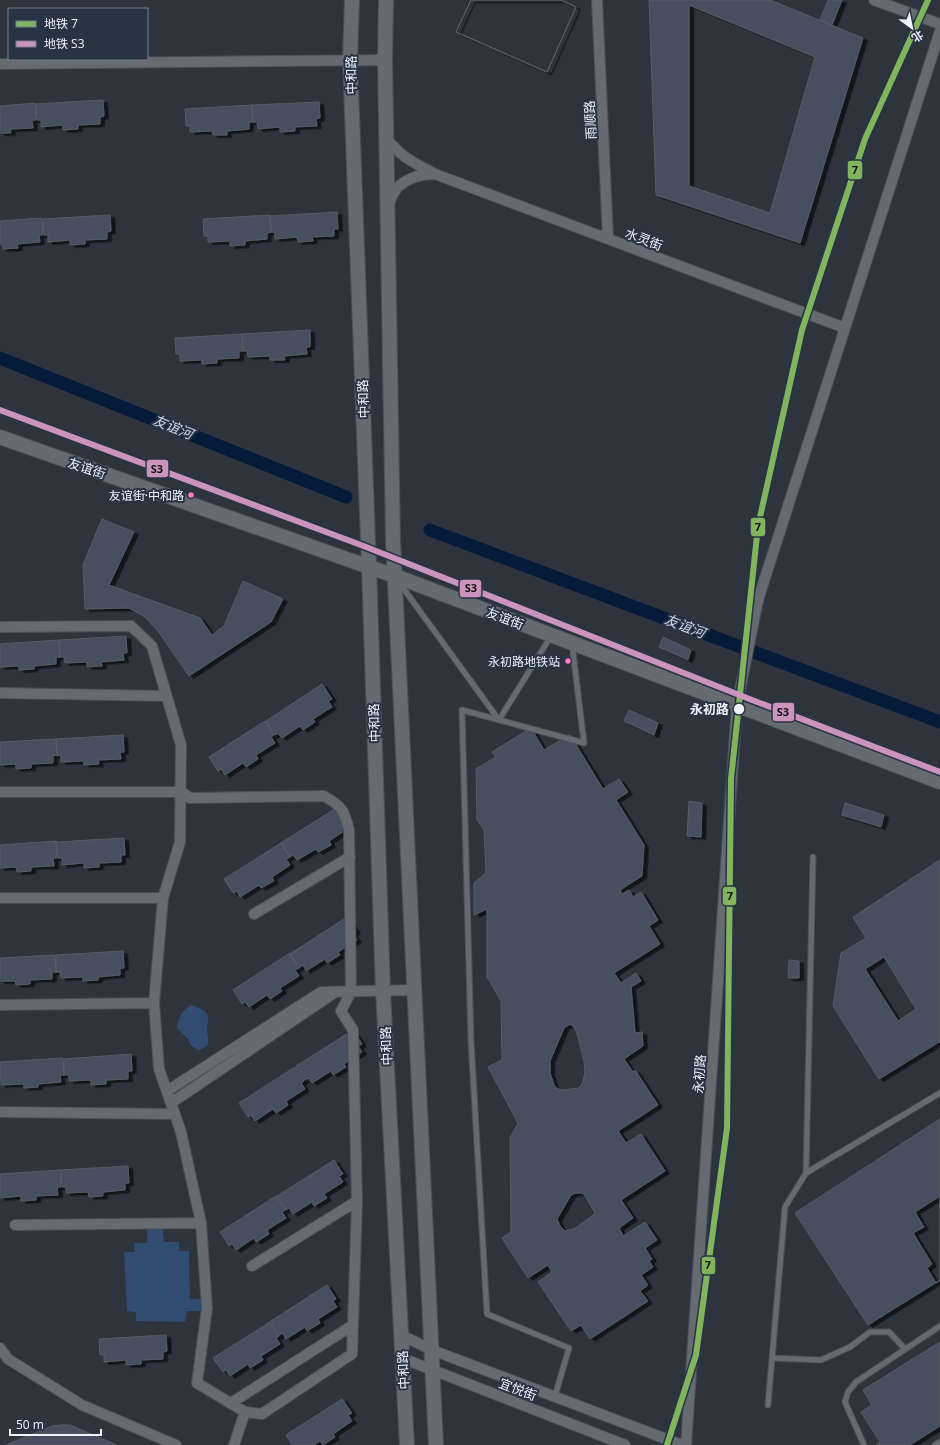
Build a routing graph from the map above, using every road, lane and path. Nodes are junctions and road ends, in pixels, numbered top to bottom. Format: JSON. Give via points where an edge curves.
{"nodes":[{"id":1,"x":352,"y":0,"type":"edge"},
{"id":2,"x":386,"y":0,"type":"edge"},
{"id":3,"x":597,"y":0,"type":"edge"},
{"id":4,"x":874,"y":0,"type":"edge"},
{"id":5,"x":940,"y":24,"type":"edge"},
{"id":6,"x":940,"y":31,"type":"edge"},
{"id":7,"x":350,"y":60,"type":"junction"},
{"id":8,"x":385,"y":60,"type":"junction"},
{"id":9,"x":0,"y":64,"type":"edge"},
{"id":10,"x":386,"y":138,"type":"junction"},
{"id":11,"x":435,"y":174,"type":"junction"},
{"id":12,"x":388,"y":206,"type":"junction"},
{"id":13,"x":608,"y":239,"type":"junction"},
{"id":14,"x":845,"y":328,"type":"junction"},
{"id":15,"x":0,"y":437,"type":"edge"},
{"id":16,"x":369,"y":567,"type":"junction"},
{"id":17,"x":395,"y":576,"type":"junction"},
{"id":18,"x":0,"y":627,"type":"edge"},
{"id":19,"x":552,"y":636,"type":"junction"},
{"id":20,"x":572,"y":643,"type":"junction"},
{"id":21,"x":0,"y":693,"type":"edge"},
{"id":22,"x":166,"y":696,"type":"junction"},
{"id":23,"x":737,"y":705,"type":"junction"},
{"id":24,"x":940,"y":782,"type":"edge"},
{"id":25,"x":0,"y":792,"type":"edge"},
{"id":26,"x":182,"y":792,"type":"junction"},
{"id":27,"x":350,"y":856,"type":"junction"},
{"id":28,"x":813,"y":857,"type":"dead end"},
{"id":29,"x":0,"y":898,"type":"edge"},
{"id":30,"x":163,"y":898,"type":"junction"},
{"id":31,"x":254,"y":914,"type":"dead end"},
{"id":32,"x":415,"y":990,"type":"junction"},
{"id":33,"x":383,"y":991,"type":"junction"},
{"id":34,"x":351,"y":992,"type":"junction"},
{"id":35,"x":334,"y":993,"type":"junction"},
{"id":36,"x":154,"y":1003,"type":"junction"},
{"id":37,"x":0,"y":1005,"type":"edge"},
{"id":38,"x":167,"y":1092,"type":"junction"},
{"id":39,"x":940,"y":1093,"type":"edge"},
{"id":40,"x":172,"y":1103,"type":"junction"},
{"id":41,"x":0,"y":1112,"type":"edge"},
{"id":42,"x":175,"y":1114,"type":"junction"},
{"id":43,"x":806,"y":1173,"type":"junction"},
{"id":44,"x":357,"y":1201,"type":"junction"},
{"id":45,"x":201,"y":1223,"type":"junction"},
{"id":46,"x":14,"y":1225,"type":"dead end"},
{"id":47,"x":252,"y":1266,"type":"dead end"},
{"id":48,"x":353,"y":1325,"type":"junction"},
{"id":49,"x":940,"y":1326,"type":"edge"},
{"id":50,"x":401,"y":1336,"type":"junction"},
{"id":51,"x":0,"y":1348,"type":"edge"},
{"id":52,"x":905,"y":1349,"type":"junction"},
{"id":53,"x":432,"y":1350,"type":"junction"},
{"id":54,"x":402,"y":1358,"type":"junction"},
{"id":55,"x":772,"y":1358,"type":"junction"},
{"id":56,"x":433,"y":1370,"type":"junction"},
{"id":57,"x":555,"y":1396,"type":"junction"},
{"id":58,"x":231,"y":1403,"type":"junction"},
{"id":59,"x":768,"y":1405,"type":"dead end"},
{"id":60,"x":246,"y":1412,"type":"junction"},
{"id":61,"x":940,"y":1442,"type":"edge"},
{"id":62,"x":176,"y":1445,"type":"edge"},
{"id":63,"x":234,"y":1445,"type":"edge"},
{"id":64,"x":407,"y":1445,"type":"edge"},
{"id":65,"x":436,"y":1445,"type":"edge"},
{"id":66,"x":625,"y":1445,"type":"edge"},
{"id":67,"x":682,"y":1445,"type":"edge"},
{"id":68,"x":686,"y":1445,"type":"edge"},
{"id":69,"x":864,"y":1445,"type":"edge"},
{"id":70,"x":935,"y":1445,"type":"edge"}],
"edges":[{"from":1,"to":7,"type":"main road","name":"中和路"},
{"from":2,"to":8,"type":"main road"},
{"from":3,"to":13,"type":"street","name":"雨顺路"},
{"from":4,"to":5,"type":"street"},
{"from":6,"to":14,"type":"street","name":"永初路"},
{"from":7,"to":8,"type":"street"},
{"from":7,"to":9,"type":"street"},
{"from":7,"to":16,"type":"main road","name":"中和路"},
{"from":8,"to":10,"type":"main road"},
{"from":10,"to":11,"type":"street","name":"水灵街","via":[[409,160]]},
{"from":10,"to":12,"type":"main road"},
{"from":11,"to":12,"type":"street","via":[[411,178],[398,188]]},
{"from":11,"to":13,"type":"street","name":"水灵街"},
{"from":12,"to":17,"type":"main road"},
{"from":13,"to":14,"type":"street","name":"水灵街"},
{"from":14,"to":23,"type":"street","name":"永初路","via":[[758,600]]},
{"from":15,"to":16,"type":"main road","name":"友谊街"},
{"from":16,"to":17,"type":"main road","name":"友谊街"},
{"from":16,"to":33,"type":"main road","name":"中和路"},
{"from":17,"to":19,"type":"main road","name":"友谊街"},
{"from":17,"to":19,"type":"lane","via":[[499,720]]},
{"from":17,"to":32,"type":"main road"},
{"from":18,"to":22,"type":"street","via":[[131,626],[152,646]]},
{"from":19,"to":20,"type":"main road","name":"友谊街"},
{"from":20,"to":23,"type":"main road","name":"友谊街"},
{"from":20,"to":57,"type":"lane","via":[[584,742],[462,710],[471,1041],[487,1314],[569,1348]]},
{"from":21,"to":22,"type":"street"},
{"from":22,"to":26,"type":"street","via":[[181,745]]},
{"from":23,"to":24,"type":"main road","name":"友谊街"},
{"from":23,"to":68,"type":"street","name":"永初路"},
{"from":25,"to":26,"type":"street"},
{"from":26,"to":27,"type":"street","via":[[190,798],[324,796],[338,803],[346,815]]},
{"from":26,"to":30,"type":"street","via":[[180,842]]},
{"from":27,"to":31,"type":"street"},
{"from":27,"to":34,"type":"street"},
{"from":28,"to":43,"type":"lane"},
{"from":29,"to":30,"type":"street"},
{"from":30,"to":36,"type":"street"},
{"from":32,"to":33,"type":"street"},
{"from":32,"to":53,"type":"main road"},
{"from":33,"to":34,"type":"street"},
{"from":33,"to":50,"type":"main road","name":"中和路"},
{"from":34,"to":35,"type":"street"},
{"from":34,"to":44,"type":"street","via":[[341,1011],[353,1030]]},
{"from":35,"to":38,"type":"street","via":[[321,992]]},
{"from":35,"to":40,"type":"street"},
{"from":36,"to":37,"type":"street"},
{"from":36,"to":38,"type":"street","via":[[160,1068]]},
{"from":38,"to":40,"type":"street"},
{"from":39,"to":43,"type":"lane"},
{"from":40,"to":42,"type":"street"},
{"from":41,"to":42,"type":"street"},
{"from":42,"to":45,"type":"street"},
{"from":43,"to":55,"type":"lane","via":[[785,1207]]},
{"from":44,"to":47,"type":"street"},
{"from":44,"to":48,"type":"street"},
{"from":45,"to":46,"type":"street"},
{"from":45,"to":58,"type":"street","via":[[207,1308],[197,1383]]},
{"from":48,"to":58,"type":"street"},
{"from":48,"to":60,"type":"street","via":[[352,1354],[262,1414]]},
{"from":49,"to":52,"type":"lane"},
{"from":50,"to":53,"type":"street"},
{"from":50,"to":54,"type":"main road","name":"中和路"},
{"from":51,"to":62,"type":"street","via":[[8,1359],[82,1405]]},
{"from":52,"to":55,"type":"lane","via":[[889,1332],[870,1332],[850,1347],[821,1360]]},
{"from":52,"to":69,"type":"lane","via":[[856,1382],[848,1392],[844,1402]]},
{"from":53,"to":56,"type":"main road"},
{"from":53,"to":57,"type":"street"},
{"from":54,"to":56,"type":"street","name":"宜悦街"},
{"from":54,"to":64,"type":"main road","name":"中和路"},
{"from":55,"to":59,"type":"lane"},
{"from":56,"to":65,"type":"main road"},
{"from":56,"to":66,"type":"street","name":"宜悦街"},
{"from":57,"to":67,"type":"street"},
{"from":58,"to":60,"type":"street"},
{"from":60,"to":63,"type":"street"},
{"from":61,"to":70,"type":"lane"}]}
